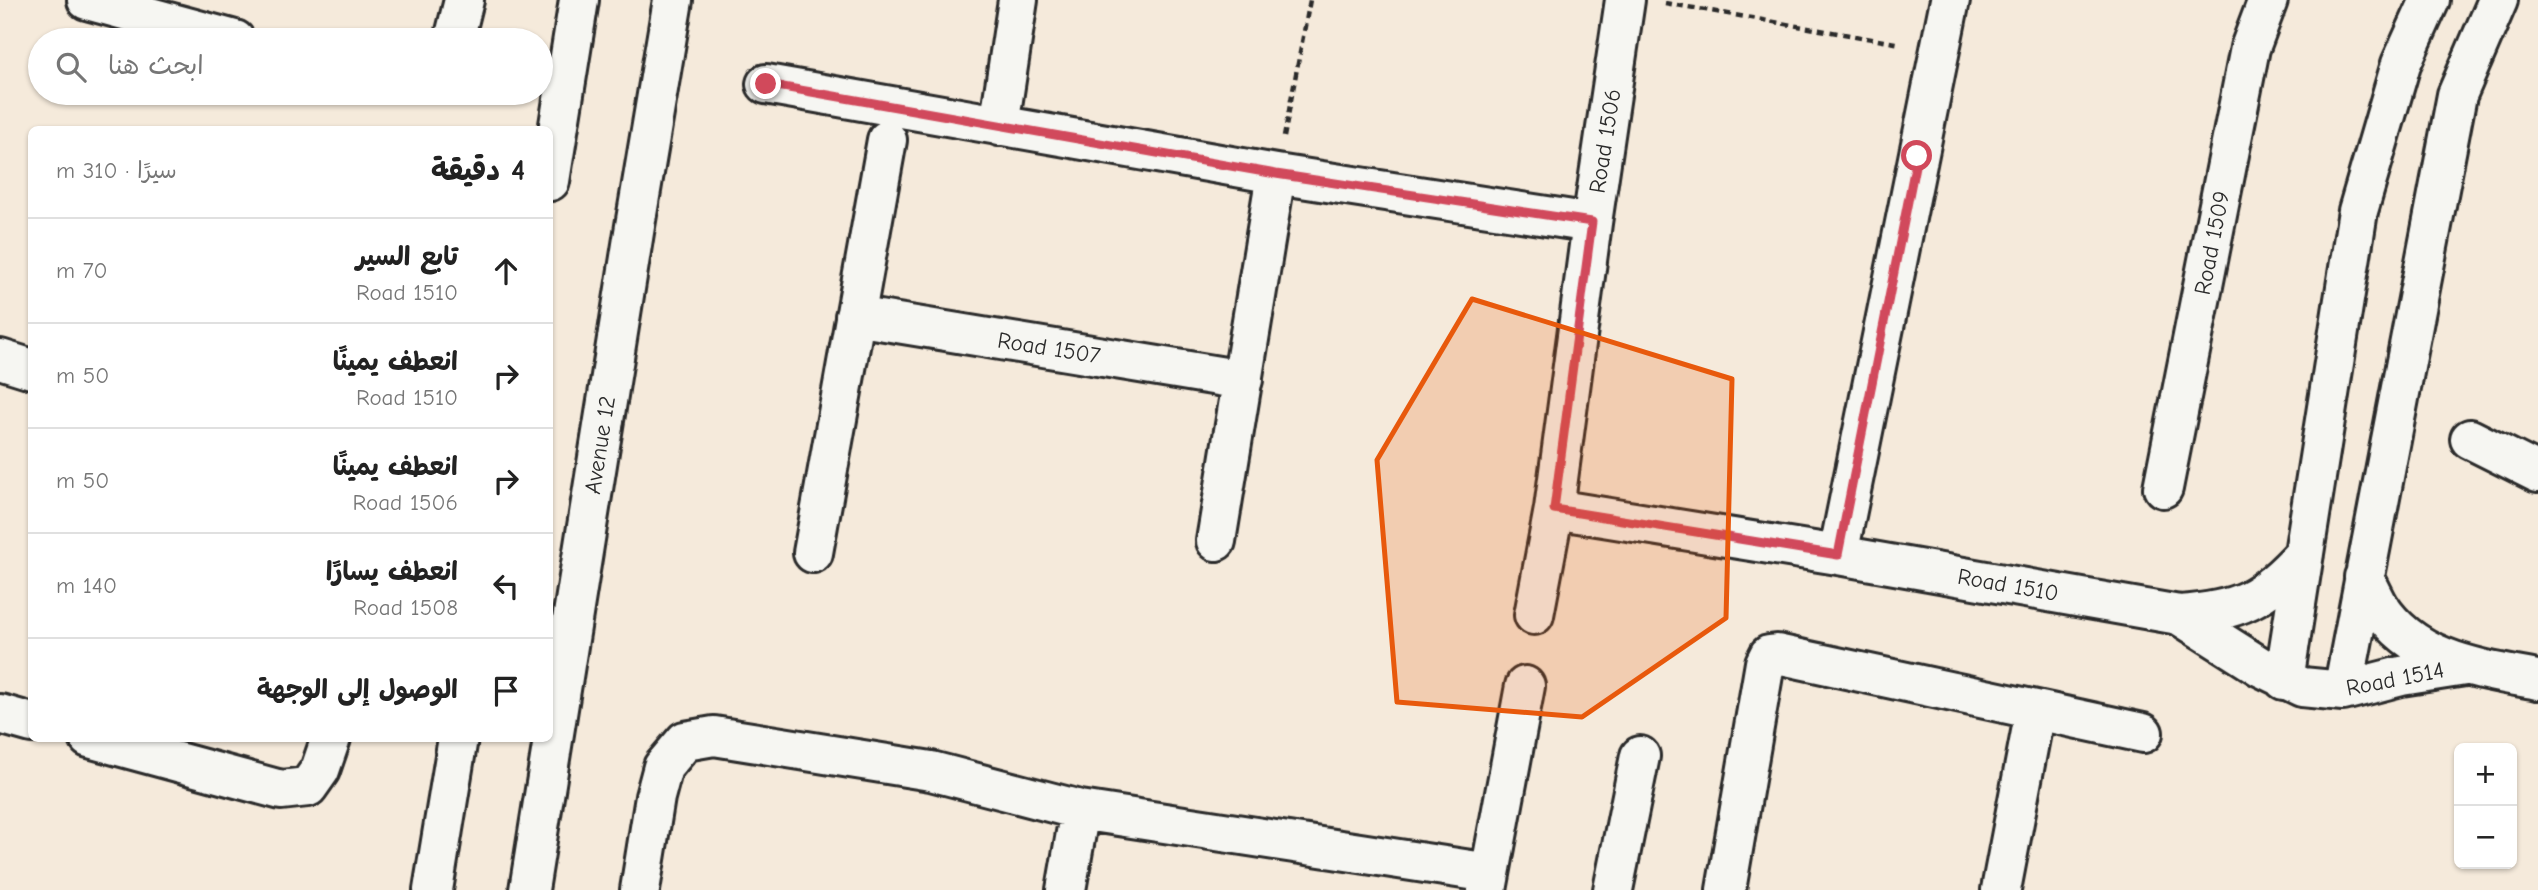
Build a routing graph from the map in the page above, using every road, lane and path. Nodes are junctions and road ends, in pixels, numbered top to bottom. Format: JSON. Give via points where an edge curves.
{"nodes":[{"id":1,"x":86,"y":0,"type":"edge"},
{"id":2,"x":464,"y":0,"type":"edge"},
{"id":3,"x":579,"y":0,"type":"edge"},
{"id":4,"x":673,"y":0,"type":"edge"},
{"id":5,"x":1018,"y":0,"type":"edge"},
{"id":6,"x":1310,"y":0,"type":"edge"},
{"id":7,"x":1625,"y":0,"type":"edge"},
{"id":8,"x":1950,"y":0,"type":"edge"},
{"id":9,"x":2268,"y":0,"type":"edge"},
{"id":10,"x":2430,"y":0,"type":"edge"},
{"id":11,"x":2498,"y":0,"type":"edge"},
{"id":12,"x":1664,"y":2,"type":"dead end"},
{"id":13,"x":190,"y":28,"type":"edge"},
{"id":14,"x":457,"y":28,"type":"edge"},
{"id":15,"x":1939,"y":50,"type":"junction"},
{"id":16,"x":766,"y":84,"type":"dead end"},
{"id":17,"x":999,"y":125,"type":"junction"},
{"id":18,"x":887,"y":140,"type":"dead end"},
{"id":19,"x":553,"y":162,"type":"edge"},
{"id":20,"x":1276,"y":174,"type":"junction"},
{"id":21,"x":1592,"y":222,"type":"junction"},
{"id":22,"x":855,"y":316,"type":"junction"},
{"id":23,"x":0,"y":359,"type":"edge"},
{"id":24,"x":28,"y":368,"type":"edge"},
{"id":25,"x":1243,"y":380,"type":"junction"},
{"id":26,"x":2470,"y":439,"type":"dead end"},
{"id":27,"x":2538,"y":473,"type":"edge"},
{"id":28,"x":2163,"y":488,"type":"dead end"},
{"id":29,"x":1554,"y":509,"type":"junction"},
{"id":30,"x":1216,"y":541,"type":"dead end"},
{"id":31,"x":813,"y":552,"type":"dead end"},
{"id":32,"x":2304,"y":554,"type":"junction"},
{"id":33,"x":1838,"y":555,"type":"junction"},
{"id":34,"x":2364,"y":577,"type":"junction"},
{"id":35,"x":1534,"y":615,"type":"dead end"},
{"id":36,"x":2179,"y":615,"type":"junction"},
{"id":37,"x":2465,"y":666,"type":"junction"},
{"id":38,"x":2284,"y":680,"type":"junction"},
{"id":39,"x":2538,"y":680,"type":"edge"},
{"id":40,"x":1525,"y":686,"type":"dead end"},
{"id":41,"x":2343,"y":691,"type":"junction"},
{"id":42,"x":2035,"y":711,"type":"junction"},
{"id":43,"x":0,"y":715,"type":"edge"},
{"id":44,"x":28,"y":722,"type":"edge"},
{"id":45,"x":2143,"y":733,"type":"dead end"},
{"id":46,"x":553,"y":740,"type":"edge"},
{"id":47,"x":104,"y":742,"type":"edge"},
{"id":48,"x":330,"y":742,"type":"edge"},
{"id":49,"x":457,"y":742,"type":"edge"},
{"id":50,"x":553,"y":742,"type":"edge"},
{"id":51,"x":1640,"y":756,"type":"dead end"},
{"id":52,"x":1080,"y":810,"type":"junction"},
{"id":53,"x":1488,"y":882,"type":"edge"},
{"id":54,"x":433,"y":890,"type":"edge"},
{"id":55,"x":529,"y":890,"type":"edge"},
{"id":56,"x":640,"y":890,"type":"edge"},
{"id":57,"x":1066,"y":890,"type":"edge"},
{"id":58,"x":1613,"y":890,"type":"edge"},
{"id":59,"x":1727,"y":890,"type":"edge"},
{"id":60,"x":2001,"y":890,"type":"edge"}],
"edges":[{"from":1,"to":13,"type":"street"},
{"from":2,"to":14,"type":"street"},
{"from":3,"to":19,"type":"street"},
{"from":4,"to":46,"type":"street","name":"Avenue 12"},
{"from":5,"to":17,"type":"street"},
{"from":6,"to":20,"type":"path"},
{"from":7,"to":21,"type":"street","name":"Road 1506"},
{"from":8,"to":15,"type":"street"},
{"from":9,"to":28,"type":"street","name":"Road 1509","via":[[2250,48]]},
{"from":10,"to":32,"type":"street","via":[[2401,64],[2358,211]]},
{"from":11,"to":34,"type":"street","via":[[2457,95]]},
{"from":12,"to":15,"type":"path"},
{"from":15,"to":33,"type":"street"},
{"from":16,"to":17,"type":"street"},
{"from":17,"to":20,"type":"street"},
{"from":18,"to":22,"type":"street"},
{"from":20,"to":21,"type":"street"},
{"from":20,"to":25,"type":"street"},
{"from":21,"to":29,"type":"street","name":"Road 1506"},
{"from":22,"to":25,"type":"street","name":"Road 1507"},
{"from":22,"to":31,"type":"street"},
{"from":23,"to":24,"type":"street"},
{"from":25,"to":30,"type":"street"},
{"from":26,"to":27,"type":"street"},
{"from":29,"to":33,"type":"street","name":"Road 1510"},
{"from":29,"to":35,"type":"street","name":"Road 1506"},
{"from":32,"to":36,"type":"street","name":"Road 1510","via":[[2280,581],[2250,601],[2215,612]]},
{"from":32,"to":38,"type":"street"},
{"from":33,"to":36,"type":"street","name":"Road 1510"},
{"from":34,"to":37,"type":"street","name":"Road 1514","via":[[2380,608],[2404,634],[2432,654]]},
{"from":34,"to":41,"type":"street"},
{"from":36,"to":38,"type":"street","name":"Road 1510"},
{"from":37,"to":39,"type":"street","name":"Road 1514"},
{"from":37,"to":41,"type":"street","name":"Road 1514"},
{"from":38,"to":41,"type":"street","name":"Road 1514","via":[[2302,687]]},
{"from":40,"to":53,"type":"street"},
{"from":42,"to":45,"type":"street"},
{"from":42,"to":59,"type":"street","via":[[1769,655]]},
{"from":42,"to":60,"type":"street"},
{"from":43,"to":44,"type":"street"},
{"from":47,"to":48,"type":"street","via":[[281,790],[308,787]]},
{"from":49,"to":54,"type":"street"},
{"from":50,"to":55,"type":"street","name":"Avenue 12"},
{"from":51,"to":58,"type":"street"},
{"from":52,"to":53,"type":"street"},
{"from":52,"to":56,"type":"street","via":[[931,771],[714,736],[685,741],[663,767]]},
{"from":52,"to":57,"type":"street"}]}
